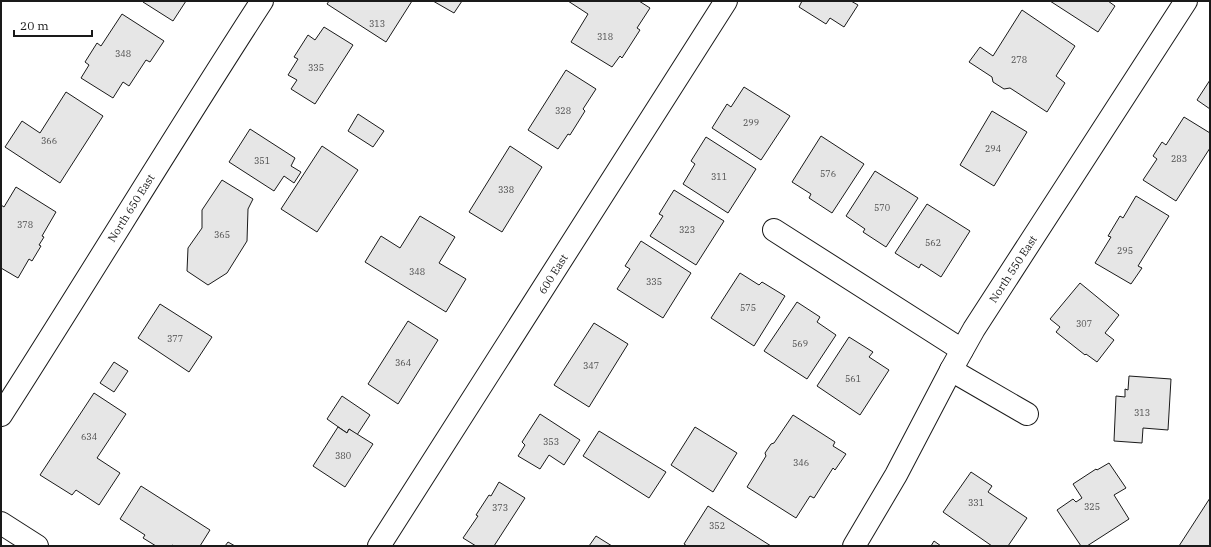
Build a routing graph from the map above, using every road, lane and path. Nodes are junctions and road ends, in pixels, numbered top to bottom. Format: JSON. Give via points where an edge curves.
{"nodes":[{"id":1,"x":262,"y":1,"type":"edge"},
{"id":2,"x":726,"y":1,"type":"edge"},
{"id":3,"x":1186,"y":1,"type":"edge"},
{"id":4,"x":774,"y":230,"type":"dead end"},
{"id":5,"x":962,"y":350,"type":"junction"},
{"id":6,"x":951,"y":370,"type":"junction"},
{"id":7,"x":1027,"y":414,"type":"dead end"},
{"id":8,"x":1,"y":415,"type":"edge"},
{"id":9,"x":1,"y":523,"type":"edge"},
{"id":10,"x":36,"y":546,"type":"edge"},
{"id":11,"x":379,"y":546,"type":"edge"},
{"id":12,"x":854,"y":546,"type":"edge"}],
"edges":[{"from":1,"to":8,"type":"street","name":"North 650 East"},
{"from":2,"to":11,"type":"street","name":"600 East"},
{"from":3,"to":5,"type":"street","name":"North 550 East"},
{"from":4,"to":5,"type":"street"},
{"from":5,"to":6,"type":"street","name":"North 550 East"},
{"from":6,"to":7,"type":"street"},
{"from":6,"to":12,"type":"street","name":"North 550 East","via":[[896,475]]},
{"from":9,"to":10,"type":"street"}]}
